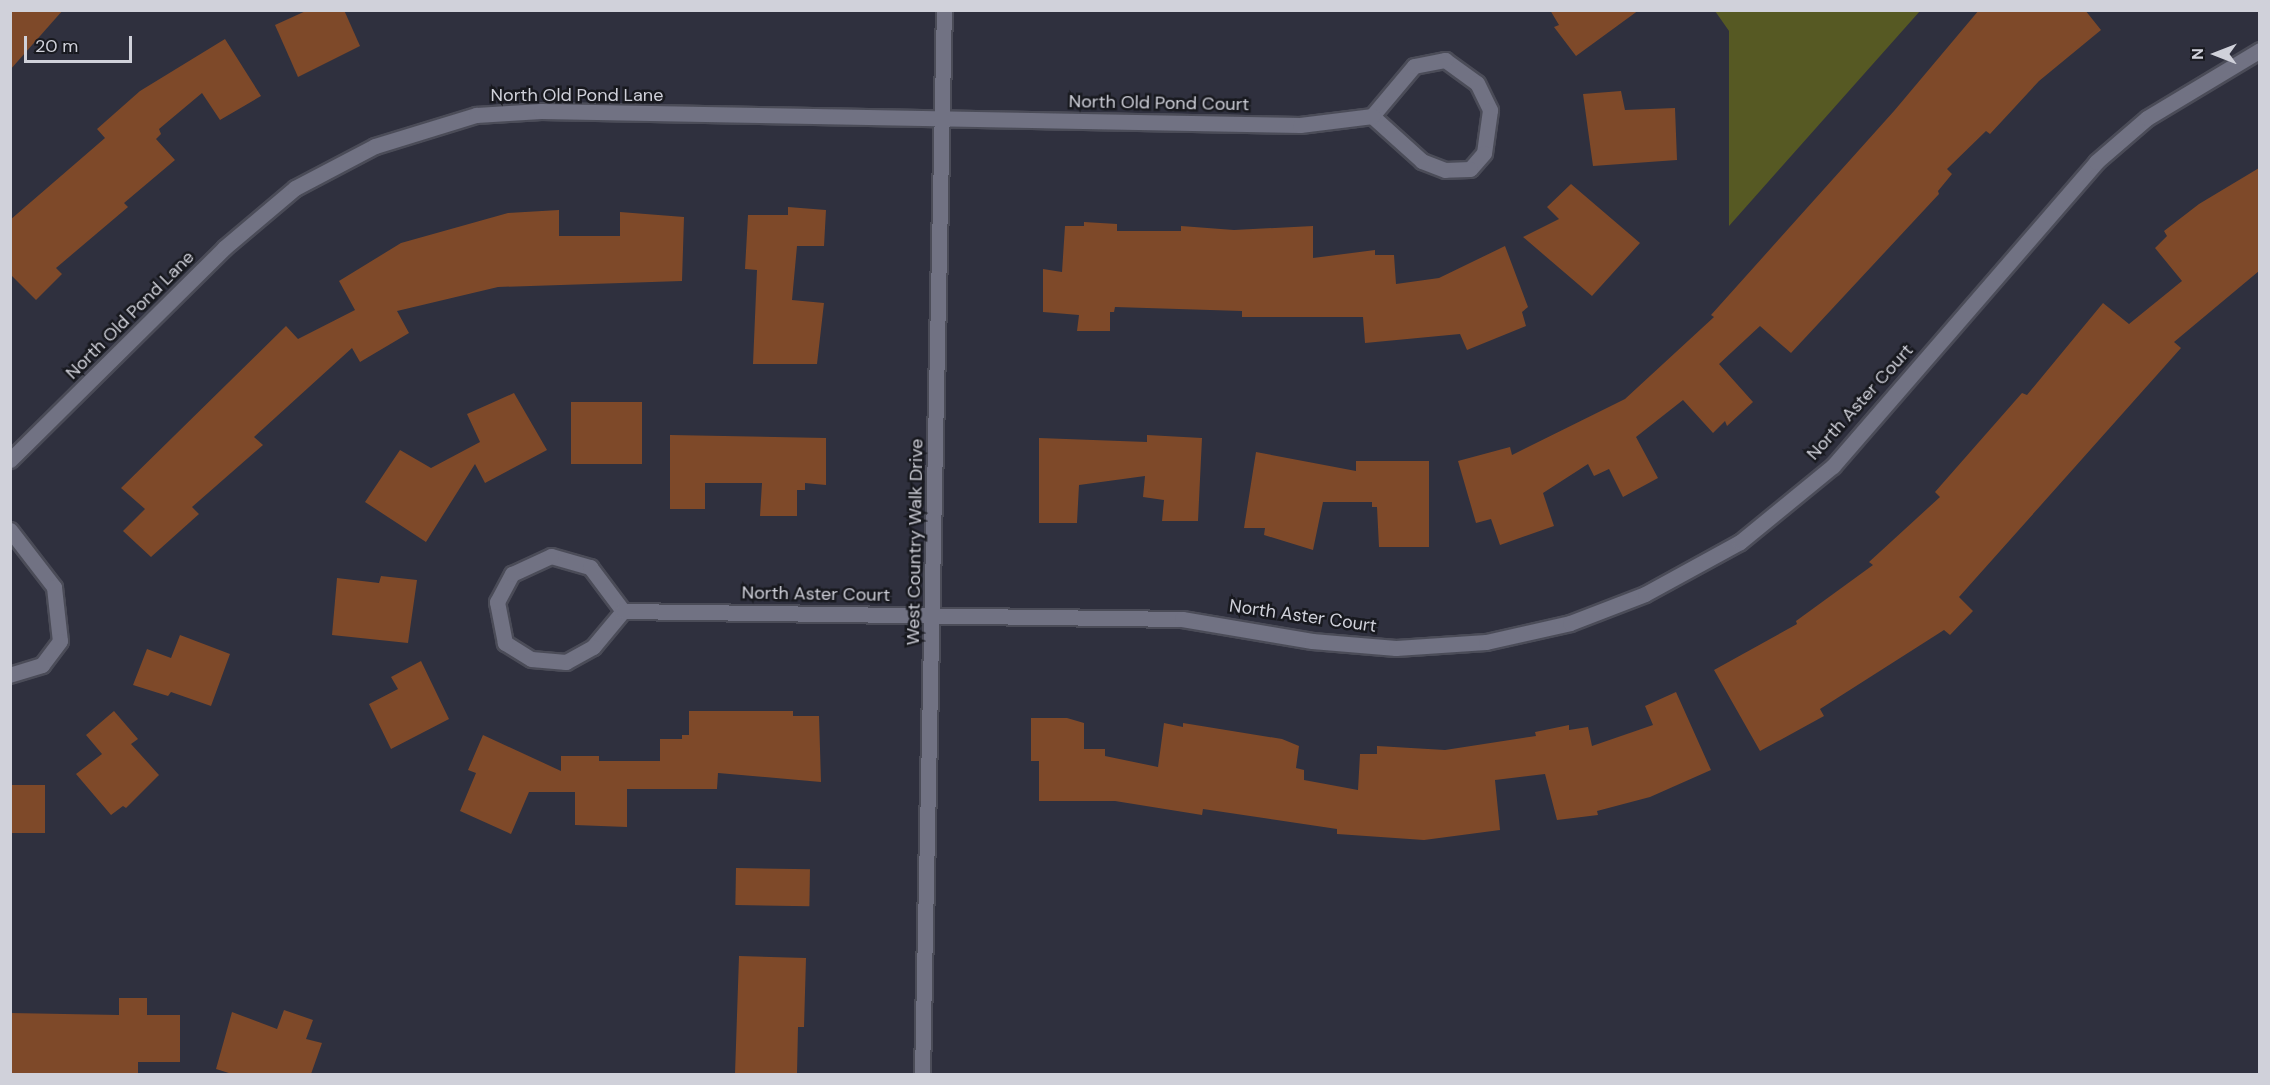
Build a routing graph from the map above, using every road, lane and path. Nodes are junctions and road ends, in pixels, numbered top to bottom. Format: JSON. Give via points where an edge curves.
{"nodes":[{"id":1,"x":944,"y":10,"type":"edge"},
{"id":2,"x":2259,"y":50,"type":"edge"},
{"id":3,"x":1372,"y":116,"type":"junction"},
{"id":4,"x":945,"y":118,"type":"junction"},
{"id":5,"x":10,"y":460,"type":"edge"},
{"id":6,"x":10,"y":530,"type":"edge"},
{"id":7,"x":622,"y":611,"type":"junction"},
{"id":8,"x":933,"y":615,"type":"junction"},
{"id":9,"x":10,"y":675,"type":"edge"},
{"id":10,"x":922,"y":1074,"type":"edge"}],
"edges":[{"from":1,"to":4,"type":"street","name":"West Country Walk Drive"},
{"from":2,"to":8,"type":"street","name":"North Aster Court","via":[[2147,118],[2096,162],[1833,466],[1740,542],[1645,594],[1570,623],[1486,642],[1396,648],[1312,641],[1182,620]]},
{"from":3,"to":3,"type":"street","via":[[1413,66],[1444,60],[1477,83],[1490,110],[1484,153],[1470,169],[1445,170],[1422,160]]},
{"from":3,"to":4,"type":"street","name":"North Old Pond Court","via":[[1300,125]]},
{"from":4,"to":5,"type":"street","name":"North Old Pond Lane","via":[[541,111],[476,116],[375,146],[295,188],[224,248]]},
{"from":4,"to":8,"type":"street","name":"West Country Walk Drive"},
{"from":6,"to":9,"type":"street","via":[[54,587],[60,641],[42,665]]},
{"from":7,"to":7,"type":"street","via":[[590,567],[551,556],[512,574],[496,602],[506,643],[531,659],[566,662],[593,647]]},
{"from":7,"to":8,"type":"street","name":"North Aster Court"},
{"from":8,"to":10,"type":"street","name":"West Country Walk Drive"}]}
